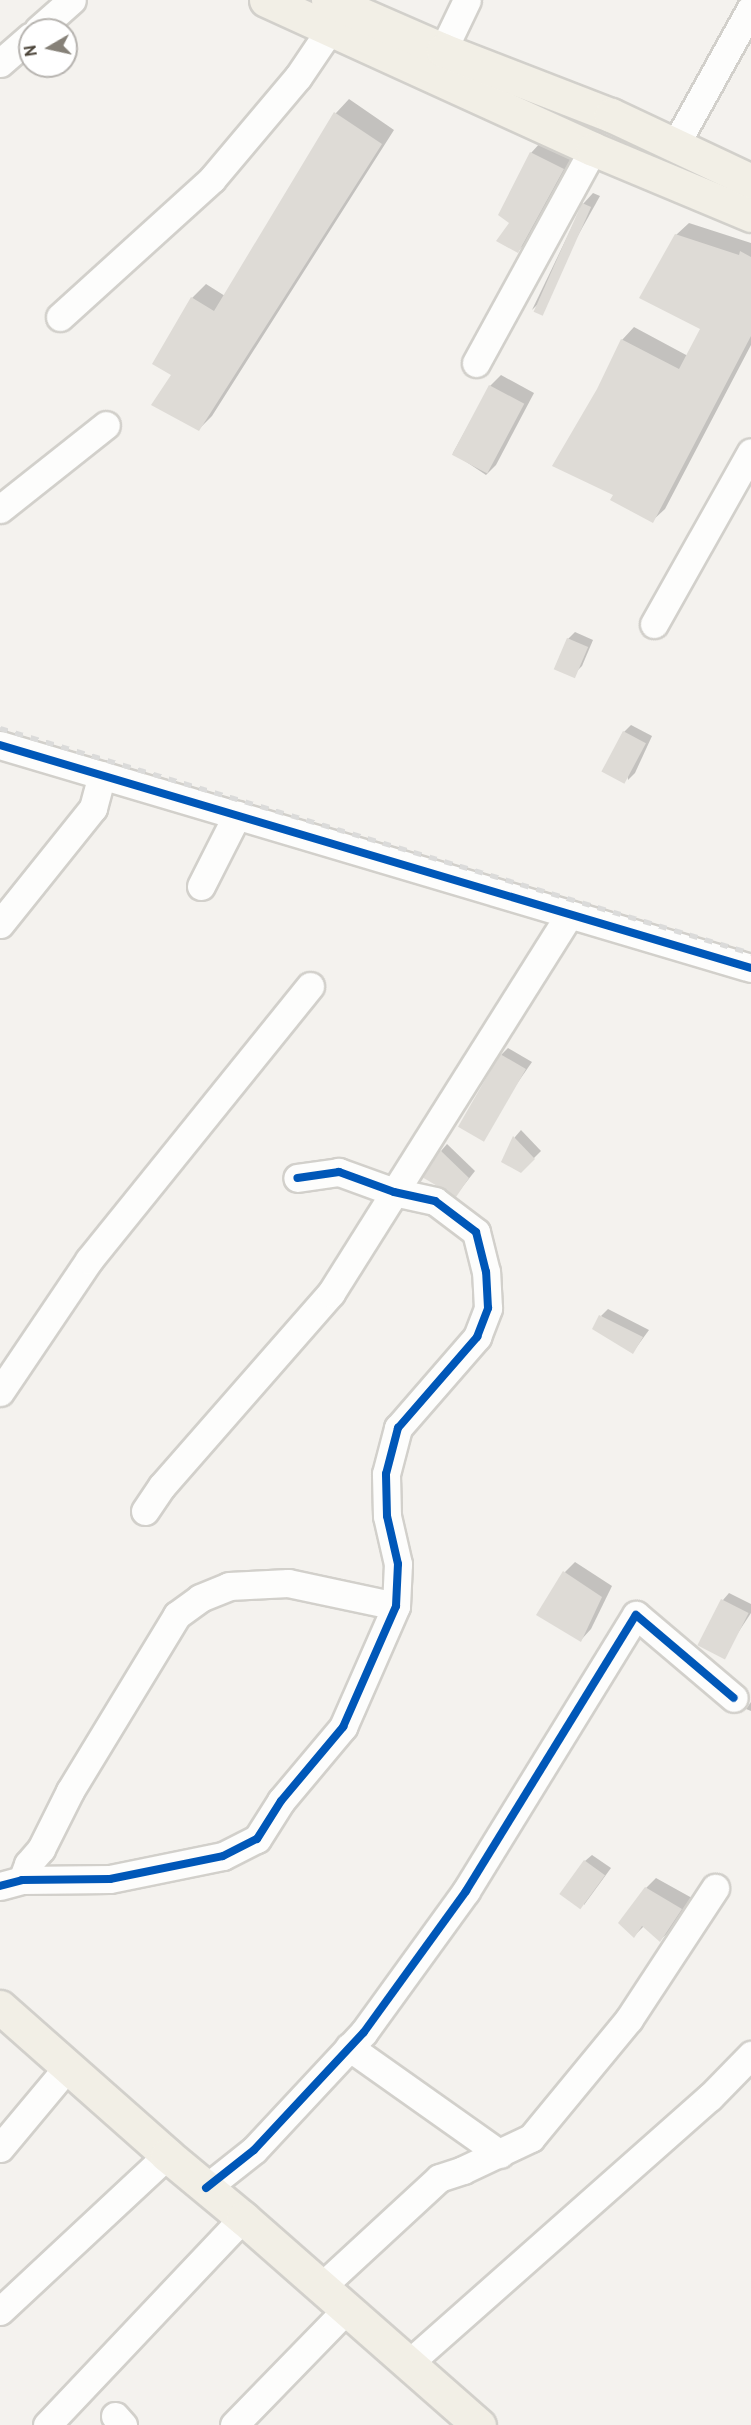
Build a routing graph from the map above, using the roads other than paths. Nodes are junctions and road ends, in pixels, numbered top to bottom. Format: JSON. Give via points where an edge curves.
{"nodes":[{"id":1,"x":72,"y":0,"type":"edge"},
{"id":2,"x":266,"y":0,"type":"edge"},
{"id":3,"x":467,"y":0,"type":"edge"},
{"id":4,"x":751,"y":8,"type":"edge"},
{"id":5,"x":338,"y":9,"type":"edge"},
{"id":6,"x":52,"y":18,"type":"edge"},
{"id":7,"x":18,"y":47,"type":"edge"},
{"id":8,"x":443,"y":50,"type":"junction"},
{"id":9,"x":0,"y":63,"type":"edge"},
{"id":10,"x":674,"y":147,"type":"junction"},
{"id":11,"x":593,"y":149,"type":"junction"},
{"id":12,"x":748,"y":174,"type":"edge"},
{"id":13,"x":751,"y":215,"type":"edge"},
{"id":14,"x":60,"y":317,"type":"dead end"},
{"id":15,"x":476,"y":363,"type":"dead end"},
{"id":16,"x":106,"y":424,"type":"dead end"},
{"id":17,"x":751,"y":452,"type":"edge"},
{"id":18,"x":0,"y":509,"type":"edge"},
{"id":19,"x":654,"y":624,"type":"dead end"},
{"id":20,"x":0,"y":745,"type":"edge"},
{"id":21,"x":102,"y":775,"type":"junction"},
{"id":22,"x":237,"y":815,"type":"junction"},
{"id":23,"x":201,"y":886,"type":"dead end"},
{"id":24,"x":569,"y":915,"type":"junction"},
{"id":25,"x":0,"y":924,"type":"edge"},
{"id":26,"x":751,"y":968,"type":"edge"},
{"id":27,"x":310,"y":986,"type":"dead end"},
{"id":28,"x":297,"y":1178,"type":"dead end"},
{"id":29,"x":394,"y":1192,"type":"junction"},
{"id":30,"x":0,"y":1392,"type":"edge"},
{"id":31,"x":146,"y":1511,"type":"dead end"},
{"id":32,"x":396,"y":1606,"type":"junction"},
{"id":33,"x":734,"y":1698,"type":"dead end"},
{"id":34,"x":11,"y":1883,"type":"edge"},
{"id":35,"x":715,"y":1888,"type":"dead end"},
{"id":36,"x":0,"y":2007,"type":"edge"},
{"id":37,"x":349,"y":2047,"type":"junction"},
{"id":38,"x":751,"y":2055,"type":"edge"},
{"id":39,"x":67,"y":2068,"type":"junction"},
{"id":40,"x":0,"y":2148,"type":"edge"},
{"id":41,"x":500,"y":2154,"type":"junction"},
{"id":42,"x":167,"y":2155,"type":"junction"},
{"id":43,"x":206,"y":2188,"type":"junction"},
{"id":44,"x":243,"y":2218,"type":"junction"},
{"id":45,"x":320,"y":2288,"type":"junction"},
{"id":46,"x":346,"y":2310,"type":"junction"},
{"id":47,"x":0,"y":2312,"type":"edge"},
{"id":48,"x":409,"y":2363,"type":"junction"},
{"id":49,"x":47,"y":2425,"type":"edge"},
{"id":50,"x":234,"y":2425,"type":"edge"},
{"id":51,"x":479,"y":2425,"type":"edge"}],
"edges":[{"from":1,"to":6,"type":"street"},
{"from":2,"to":5,"type":"main road"},
{"from":3,"to":8,"type":"street"},
{"from":4,"to":10,"type":"street"},
{"from":5,"to":8,"type":"main road"},
{"from":5,"to":11,"type":"main road"},
{"from":5,"to":14,"type":"street","via":[[298,77],[212,179]]},
{"from":7,"to":9,"type":"street"},
{"from":8,"to":10,"type":"main road","via":[[611,115]]},
{"from":10,"to":12,"type":"main road"},
{"from":11,"to":13,"type":"main road"},
{"from":11,"to":15,"type":"street"},
{"from":16,"to":18,"type":"street"},
{"from":17,"to":19,"type":"street"},
{"from":20,"to":21,"type":"street"},
{"from":21,"to":22,"type":"street"},
{"from":21,"to":25,"type":"street","via":[[93,808]]},
{"from":22,"to":23,"type":"street"},
{"from":22,"to":24,"type":"street"},
{"from":24,"to":26,"type":"street"},
{"from":24,"to":29,"type":"street"},
{"from":27,"to":30,"type":"street","via":[[89,1260]]},
{"from":28,"to":29,"type":"street","via":[[339,1172]]},
{"from":29,"to":31,"type":"street","via":[[331,1293],[162,1486]]},
{"from":29,"to":32,"type":"street","via":[[435,1201],[476,1232],[486,1272],[488,1308],[477,1337],[398,1428],[386,1474],[387,1516],[398,1564]]},
{"from":32,"to":34,"type":"street","via":[[343,1727],[281,1801],[257,1839],[223,1856],[110,1879]]},
{"from":32,"to":34,"type":"street","via":[[288,1583],[229,1586],[200,1598],[177,1615],[70,1791],[41,1849]]},
{"from":33,"to":37,"type":"street","via":[[636,1615],[466,1891]]},
{"from":35,"to":41,"type":"street","via":[[629,2019],[531,2138]]},
{"from":36,"to":39,"type":"main road"},
{"from":37,"to":41,"type":"street"},
{"from":37,"to":43,"type":"street","via":[[254,2150]]},
{"from":38,"to":48,"type":"street","via":[[710,2097]]},
{"from":39,"to":40,"type":"street"},
{"from":39,"to":42,"type":"main road"},
{"from":41,"to":45,"type":"street","via":[[439,2178]]},
{"from":42,"to":43,"type":"main road"},
{"from":42,"to":47,"type":"street"},
{"from":43,"to":44,"type":"main road"},
{"from":44,"to":45,"type":"main road"},
{"from":44,"to":49,"type":"street"},
{"from":45,"to":46,"type":"main road"},
{"from":46,"to":48,"type":"main road"},
{"from":46,"to":50,"type":"street"},
{"from":48,"to":51,"type":"main road"}]}
